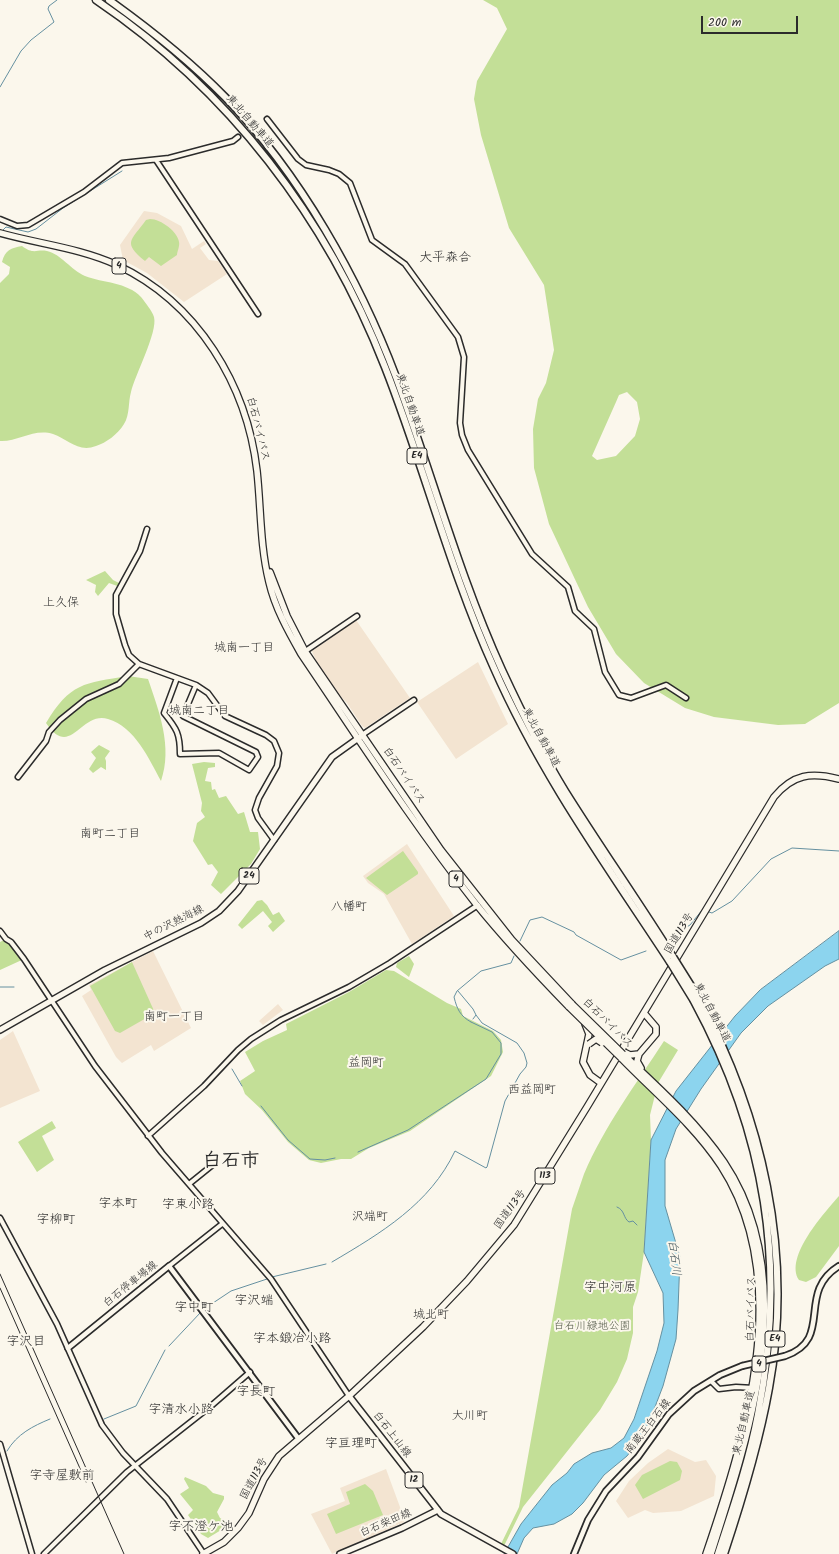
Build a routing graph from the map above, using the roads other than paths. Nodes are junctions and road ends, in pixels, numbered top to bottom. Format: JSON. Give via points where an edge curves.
{"nodes":[{"id":1,"x":96,"y":0,"type":"edge"},
{"id":2,"x":109,"y":0,"type":"edge"},
{"id":3,"x":267,"y":119,"type":"dead end"},
{"id":4,"x":238,"y":137,"type":"dead end"},
{"id":5,"x":156,"y":160,"type":"junction"},
{"id":6,"x":0,"y":219,"type":"edge"},
{"id":7,"x":0,"y":233,"type":"edge"},
{"id":8,"x":258,"y":314,"type":"dead end"},
{"id":9,"x":148,"y":529,"type":"dead end"},
{"id":10,"x":357,"y":616,"type":"dead end"},
{"id":11,"x":303,"y":653,"type":"junction"},
{"id":12,"x":139,"y":664,"type":"junction"},
{"id":13,"x":177,"y":678,"type":"junction"},
{"id":14,"x":196,"y":685,"type":"junction"},
{"id":15,"x":686,"y":698,"type":"dead end"},
{"id":16,"x":414,"y":700,"type":"dead end"},
{"id":17,"x":360,"y":737,"type":"junction"},
{"id":18,"x":18,"y":777,"type":"dead end"},
{"id":19,"x":839,"y":779,"type":"edge"},
{"id":20,"x":274,"y":840,"type":"junction"},
{"id":21,"x":479,"y":904,"type":"junction"},
{"id":22,"x":0,"y":932,"type":"edge"},
{"id":23,"x":672,"y":959,"type":"junction"},
{"id":24,"x":51,"y":1002,"type":"junction"},
{"id":25,"x":571,"y":1005,"type":"junction"},
{"id":26,"x":644,"y":1013,"type":"junction"},
{"id":27,"x":583,"y":1020,"type":"junction"},
{"id":28,"x":0,"y":1030,"type":"edge"},
{"id":29,"x":588,"y":1044,"type":"junction"},
{"id":30,"x":639,"y":1054,"type":"junction"},
{"id":31,"x":622,"y":1056,"type":"junction"},
{"id":32,"x":641,"y":1072,"type":"junction"},
{"id":33,"x":602,"y":1083,"type":"junction"},
{"id":34,"x":749,"y":1122,"type":"junction"},
{"id":35,"x":148,"y":1136,"type":"junction"},
{"id":36,"x":214,"y":1163,"type":"dead end"},
{"id":37,"x":730,"y":1176,"type":"junction"},
{"id":38,"x":188,"y":1184,"type":"junction"},
{"id":39,"x":0,"y":1218,"type":"edge"},
{"id":40,"x":222,"y":1224,"type":"junction"},
{"id":41,"x":169,"y":1266,"type":"junction"},
{"id":42,"x":839,"y":1266,"type":"edge"},
{"id":43,"x":68,"y":1348,"type":"junction"},
{"id":44,"x":250,"y":1372,"type":"junction"},
{"id":45,"x":711,"y":1381,"type":"junction"},
{"id":46,"x":754,"y":1388,"type":"junction"},
{"id":47,"x":349,"y":1396,"type":"junction"},
{"id":48,"x":298,"y":1438,"type":"junction"},
{"id":49,"x":0,"y":1444,"type":"edge"},
{"id":50,"x":135,"y":1466,"type":"junction"},
{"id":51,"x":438,"y":1510,"type":"junction"},
{"id":52,"x":32,"y":1554,"type":"edge"},
{"id":53,"x":44,"y":1554,"type":"edge"},
{"id":54,"x":204,"y":1554,"type":"edge"},
{"id":55,"x":340,"y":1554,"type":"edge"},
{"id":56,"x":513,"y":1554,"type":"edge"},
{"id":57,"x":574,"y":1554,"type":"edge"},
{"id":58,"x":706,"y":1554,"type":"edge"},
{"id":59,"x":711,"y":1554,"type":"edge"},
{"id":60,"x":718,"y":1554,"type":"edge"},
{"id":61,"x":724,"y":1554,"type":"edge"}],
"edges":[{"from":1,"to":23,"type":"highway","name":"東北自動車道","number":"E4","via":[[161,48],[224,108],[280,174],[329,250],[353,294],[385,367],[471,611],[513,710],[561,796]]},
{"from":2,"to":23,"type":"highway","name":"東北自動車道","number":"E4","via":[[177,53],[227,99],[283,167],[334,246],[359,290],[390,362],[473,599],[519,706],[564,789]]},
{"from":3,"to":15,"type":"street","via":[[298,159],[306,165],[339,174],[350,184],[372,240],[406,264],[458,337],[464,357],[460,424],[468,450],[532,554],[568,587],[575,611],[594,629],[605,672],[619,695],[631,698],[666,685]]},
{"from":4,"to":5,"type":"street","via":[[233,141]]},
{"from":5,"to":6,"type":"street","via":[[122,163],[79,196],[28,226],[17,226]]},
{"from":5,"to":8,"type":"street"},
{"from":7,"to":11,"type":"highway","name":"白石バイパス","number":"4","via":[[74,250],[117,266],[164,296],[198,328],[212,346],[228,372],[246,415],[256,458],[264,554]]},
{"from":9,"to":12,"type":"street","via":[[138,556],[121,584],[115,604],[125,645]]},
{"from":10,"to":11,"type":"street"},
{"from":11,"to":17,"type":"highway","name":"白石バイパス","number":"4"},
{"from":12,"to":13,"type":"street"},
{"from":12,"to":18,"type":"street","via":[[119,684],[86,699],[60,720]]},
{"from":13,"to":14,"type":"street"},
{"from":13,"to":14,"type":"street","via":[[164,713],[180,737],[180,754],[219,753],[249,770],[258,757],[256,752],[183,716]]},
{"from":14,"to":20,"type":"street","via":[[208,693],[225,716],[274,741],[279,753],[277,766],[255,810]]},
{"from":16,"to":17,"type":"street"},
{"from":17,"to":20,"type":"main road","name":"中の沢熱海線","number":"24","via":[[332,757]]},
{"from":17,"to":21,"type":"highway","name":"白石バイパス","number":"4"},
{"from":19,"to":26,"type":"highway","name":"国道113号","number":"113","via":[[811,775],[794,779],[780,789],[743,846]]},
{"from":20,"to":24,"type":"main road","name":"中の沢熱海線","number":"24","via":[[233,898],[219,911],[201,923],[105,970]]},
{"from":21,"to":25,"type":"highway","name":"白石バイパス","number":"4","via":[[531,967]]},
{"from":21,"to":35,"type":"street","via":[[394,961],[268,1027],[238,1050],[204,1086]]},
{"from":22,"to":24,"type":"street","via":[[12,942]]},
{"from":23,"to":34,"type":"highway","name":"東北自動車道","number":"E4","bridge":true,"via":[[698,997],[720,1039]]},
{"from":24,"to":28,"type":"main road","name":"中の沢熱海線","number":"24"},
{"from":24,"to":35,"type":"street"},
{"from":25,"to":27,"type":"highway","name":"白石バイパス","number":"4","bridge":true},
{"from":25,"to":31,"type":"highway","name":"白石バイパス","number":"4","bridge":true,"via":[[599,1030]]},
{"from":26,"to":30,"type":"highway","via":[[657,1030]]},
{"from":26,"to":33,"type":"highway","name":"国道113号","number":"113"},
{"from":27,"to":29,"type":"highway","bridge":true,"via":[[589,1034]]},
{"from":27,"to":31,"type":"highway","name":"白石バイパス","number":"4","bridge":true},
{"from":29,"to":31,"type":"highway","bridge":true,"via":[[596,1039]]},
{"from":29,"to":33,"type":"highway","via":[[583,1062],[590,1075]]},
{"from":30,"to":31,"type":"highway"},
{"from":30,"to":32,"type":"highway","via":[[638,1064]]},
{"from":31,"to":32,"type":"highway","name":"白石バイパス","number":"4"},
{"from":31,"to":32,"type":"highway","name":"白石バイパス","number":"4","via":[[630,1067]]},
{"from":32,"to":37,"type":"highway","name":"白石バイパス","number":"4"},
{"from":32,"to":37,"type":"highway","name":"白石バイパス","number":"4","via":[[698,1128],[714,1148]]},
{"from":33,"to":47,"type":"highway","name":"国道113号","number":"113","via":[[514,1225],[450,1300]]},
{"from":34,"to":60,"type":"highway","name":"東北自動車道","number":"E4","via":[[768,1226],[770,1333],[758,1416]]},
{"from":34,"to":61,"type":"highway","name":"東北自動車道","number":"E4","via":[[765,1173],[773,1225],[777,1280],[776,1325],[763,1415],[746,1483]]},
{"from":35,"to":38,"type":"street"},
{"from":36,"to":38,"type":"street"},
{"from":37,"to":46,"type":"highway","name":"白石バイパス","number":"4","via":[[752,1234],[758,1268],[760,1314]]},
{"from":38,"to":40,"type":"street"},
{"from":39,"to":43,"type":"street"},
{"from":40,"to":41,"type":"street"},
{"from":40,"to":47,"type":"street","via":[[270,1278]]},
{"from":41,"to":43,"type":"main road","name":"白石停車場線"},
{"from":41,"to":44,"type":"main road","name":"白石停車場線"},
{"from":42,"to":45,"type":"main road","name":"南蔵王白石線","bridge":true,"via":[[826,1277],[818,1292],[811,1334],[807,1343],[798,1351],[730,1370]]},
{"from":43,"to":50,"type":"street","via":[[102,1425]]},
{"from":44,"to":48,"type":"main road","name":"白石停車場線"},
{"from":44,"to":50,"type":"street"},
{"from":45,"to":46,"type":"street","via":[[719,1389]]},
{"from":45,"to":57,"type":"main road","name":"南蔵王白石線","via":[[676,1406],[638,1457],[609,1487],[588,1520]]},
{"from":46,"to":58,"type":"highway","name":"白石バイパス","number":"4","via":[[737,1458]]},
{"from":46,"to":59,"type":"highway","name":"白石バイパス","number":"4","via":[[741,1460]]},
{"from":47,"to":48,"type":"highway","name":"国道113号","number":"113"},
{"from":47,"to":51,"type":"main road","name":"白石上山線","number":"12"},
{"from":48,"to":54,"type":"highway","name":"国道113号","number":"113","via":[[275,1461],[249,1513],[238,1528],[224,1542]]},
{"from":49,"to":52,"type":"street"},
{"from":50,"to":53,"type":"street"},
{"from":50,"to":54,"type":"street","via":[[167,1498]]},
{"from":51,"to":55,"type":"main road","name":"白石柴田線"},
{"from":51,"to":56,"type":"main road","name":"白石上山線","number":"12","via":[[447,1519]]}]}
